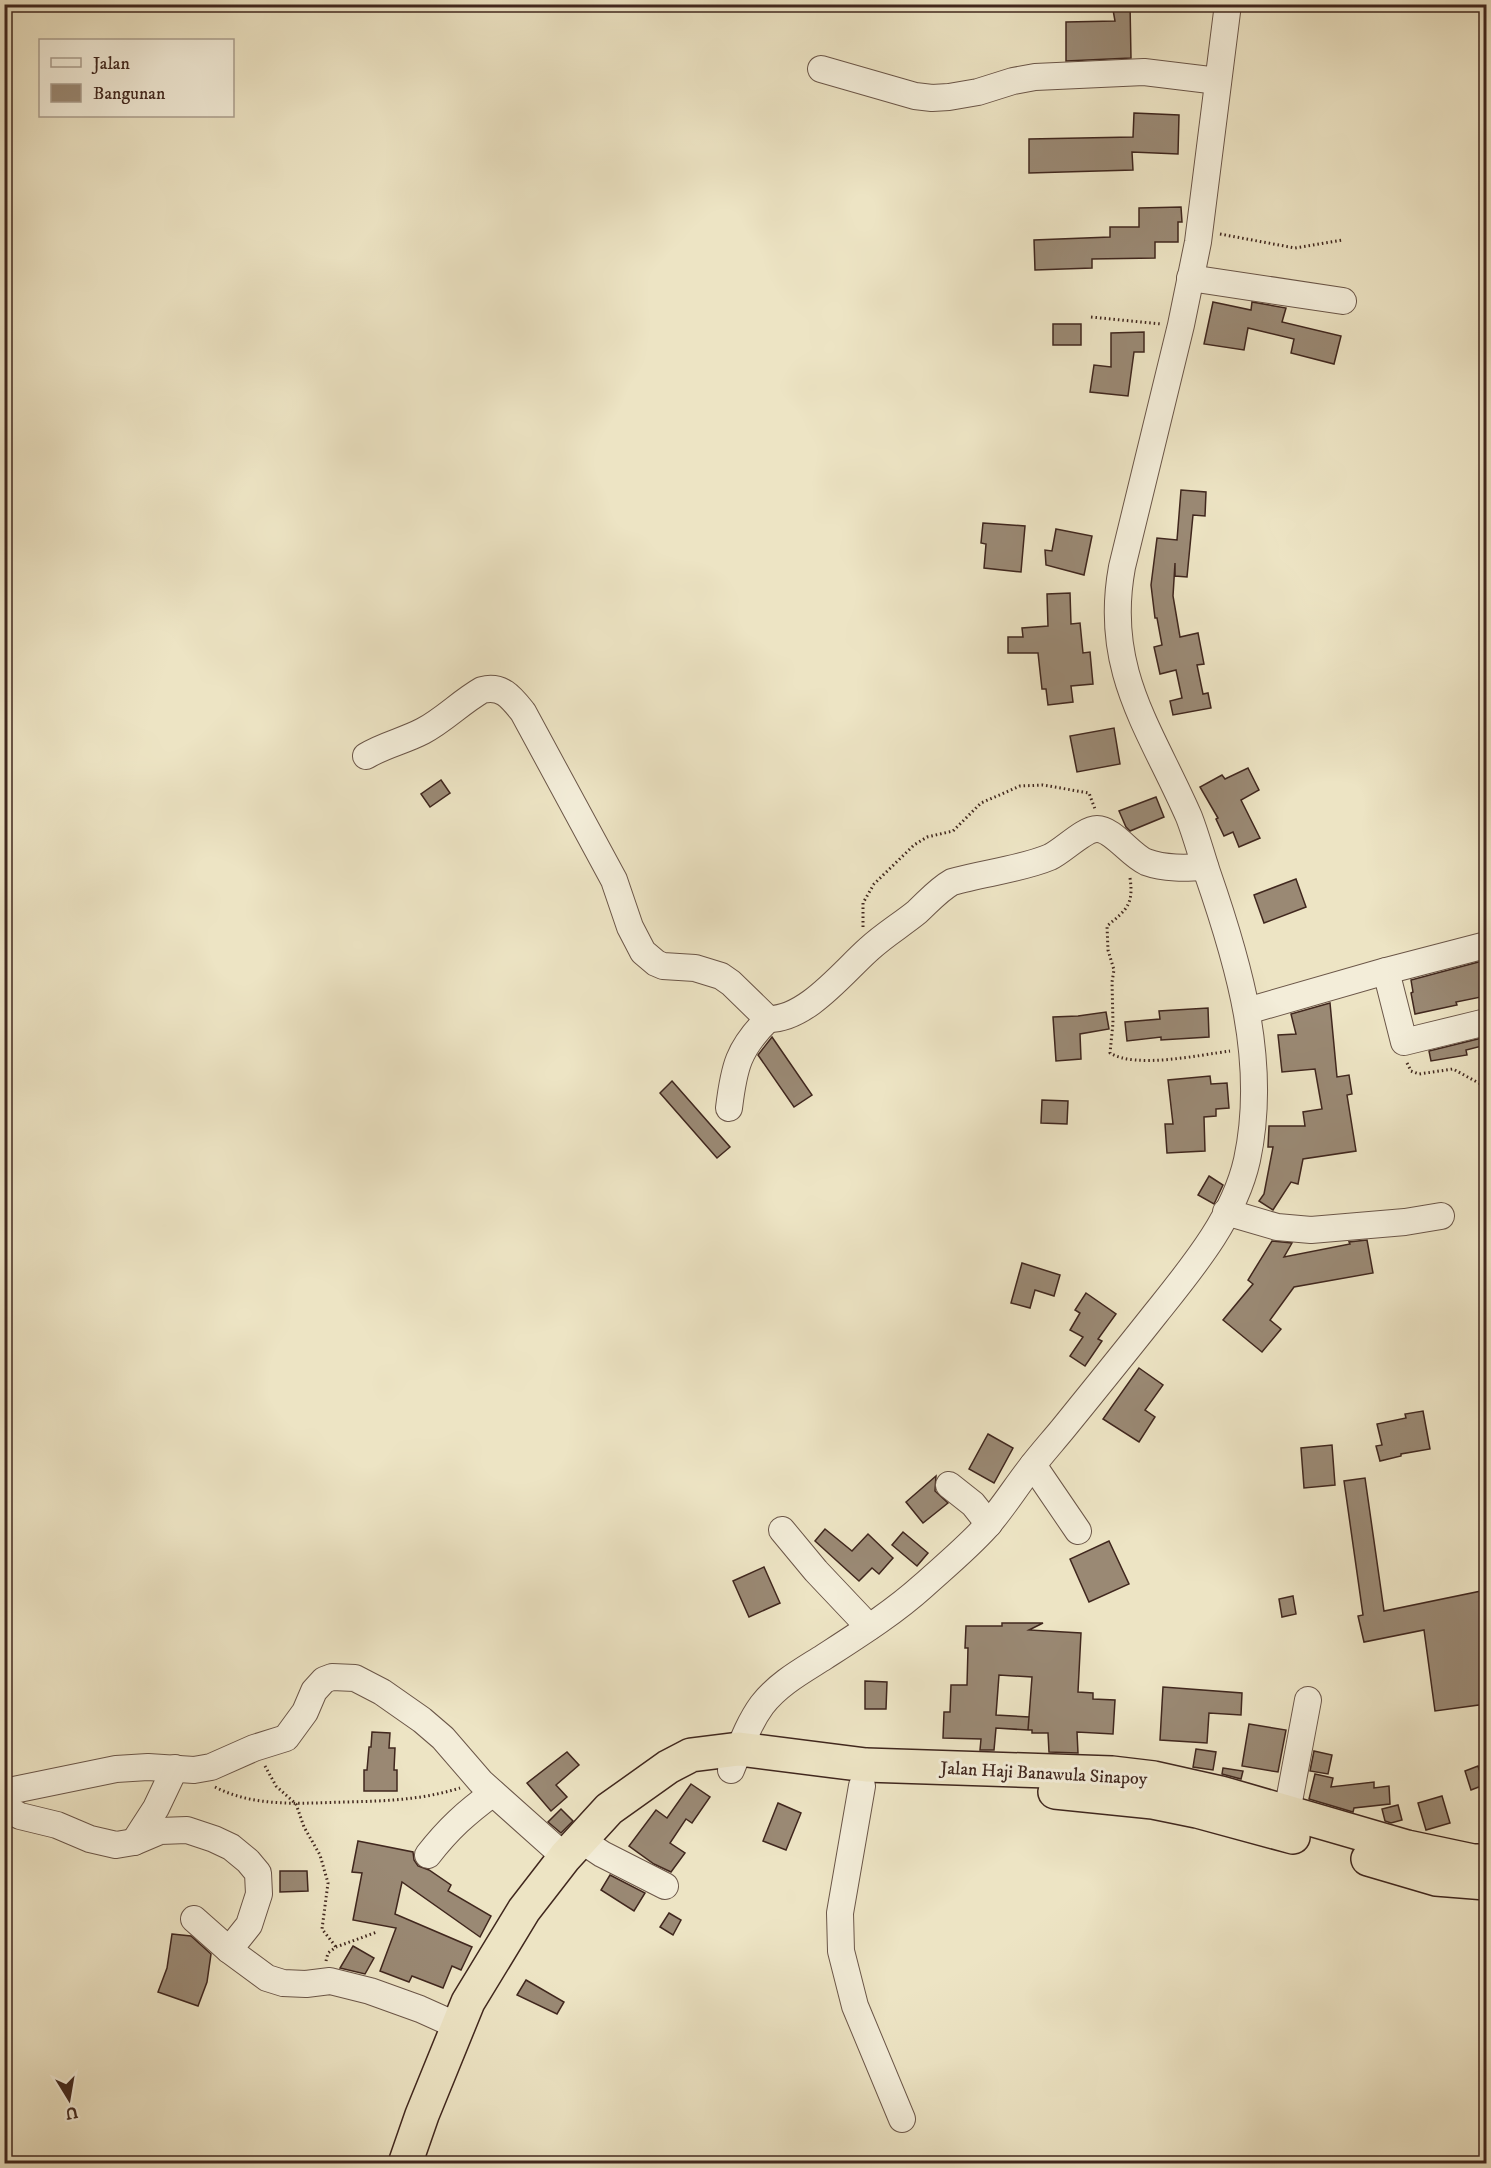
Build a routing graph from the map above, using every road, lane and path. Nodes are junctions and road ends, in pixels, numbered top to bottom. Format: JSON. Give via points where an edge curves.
{"nodes":[{"id":1,"x":1228,"y":4,"type":"edge"},
{"id":2,"x":820,"y":69,"type":"dead end"},
{"id":3,"x":1218,"y":81,"type":"junction"},
{"id":4,"x":1343,"y":240,"type":"dead end"},
{"id":5,"x":1198,"y":242,"type":"junction"},
{"id":6,"x":1190,"y":278,"type":"junction"},
{"id":7,"x":1343,"y":301,"type":"dead end"},
{"id":8,"x":1091,"y":317,"type":"dead end"},
{"id":9,"x":1181,"y":325,"type":"junction"},
{"id":10,"x":366,"y":756,"type":"dead end"},
{"id":11,"x":1103,"y":830,"type":"junction"},
{"id":12,"x":1205,"y":867,"type":"junction"},
{"id":13,"x":1129,"y":872,"type":"dead end"},
{"id":14,"x":1486,"y":945,"type":"edge"},
{"id":15,"x":870,"y":948,"type":"junction"},
{"id":16,"x":1386,"y":971,"type":"junction"},
{"id":17,"x":1247,"y":1011,"type":"junction"},
{"id":18,"x":768,"y":1019,"type":"junction"},
{"id":19,"x":1486,"y":1023,"type":"edge"},
{"id":20,"x":1404,"y":1042,"type":"junction"},
{"id":21,"x":1253,"y":1048,"type":"junction"},
{"id":22,"x":1486,"y":1087,"type":"edge"},
{"id":23,"x":729,"y":1108,"type":"dead end"},
{"id":24,"x":1226,"y":1212,"type":"junction"},
{"id":25,"x":1441,"y":1216,"type":"dead end"},
{"id":26,"x":1033,"y":1465,"type":"junction"},
{"id":27,"x":949,"y":1485,"type":"dead end"},
{"id":28,"x":989,"y":1524,"type":"junction"},
{"id":29,"x":782,"y":1530,"type":"dead end"},
{"id":30,"x":1078,"y":1532,"type":"dead end"},
{"id":31,"x":869,"y":1627,"type":"junction"},
{"id":32,"x":1308,"y":1700,"type":"dead end"},
{"id":33,"x":254,"y":1748,"type":"junction"},
{"id":34,"x":710,"y":1761,"type":"junction"},
{"id":35,"x":184,"y":1769,"type":"junction"},
{"id":36,"x":862,"y":1786,"type":"junction"},
{"id":37,"x":487,"y":1787,"type":"junction"},
{"id":38,"x":4,"y":1792,"type":"edge"},
{"id":39,"x":296,"y":1804,"type":"junction"},
{"id":40,"x":4,"y":1807,"type":"edge"},
{"id":41,"x":1287,"y":1812,"type":"junction"},
{"id":42,"x":134,"y":1842,"type":"junction"},
{"id":43,"x":573,"y":1849,"type":"junction"},
{"id":44,"x":428,"y":1855,"type":"dead end"},
{"id":45,"x":1486,"y":1861,"type":"edge"},
{"id":46,"x":1486,"y":1883,"type":"edge"},
{"id":47,"x":665,"y":1886,"type":"dead end"},
{"id":48,"x":194,"y":1919,"type":"dead end"},
{"id":49,"x":377,"y":1932,"type":"dead end"},
{"id":50,"x":336,"y":1947,"type":"junction"},
{"id":51,"x":229,"y":1950,"type":"junction"},
{"id":52,"x":330,"y":1981,"type":"junction"},
{"id":53,"x":458,"y":2026,"type":"junction"},
{"id":54,"x":902,"y":2119,"type":"dead end"},
{"id":55,"x":405,"y":2163,"type":"edge"}],
"edges":[{"from":1,"to":3,"type":"street"},
{"from":2,"to":3,"type":"street","via":[[932,98],[978,92],[1035,76],[1144,72]]},
{"from":3,"to":5,"type":"street"},
{"from":4,"to":5,"type":"path","via":[[1295,248],[1212,232]]},
{"from":5,"to":6,"type":"street"},
{"from":6,"to":7,"type":"street"},
{"from":6,"to":9,"type":"street"},
{"from":8,"to":9,"type":"path"},
{"from":9,"to":12,"type":"street","via":[[1122,567],[1117,630],[1123,670],[1190,820]]},
{"from":10,"to":18,"type":"street","via":[[434,725],[482,690],[500,689],[523,712],[614,880],[643,952],[663,966],[695,968],[721,976]]},
{"from":11,"to":12,"type":"street","via":[[1145,861],[1163,867]]},
{"from":11,"to":15,"type":"street","via":[[1091,830],[1050,857],[952,882]]},
{"from":11,"to":15,"type":"path","via":[[1089,793],[1043,785],[1020,786],[981,803],[952,831],[927,837],[914,845],[874,884],[863,903],[863,928]]},
{"from":12,"to":17,"type":"street"},
{"from":13,"to":21,"type":"path","via":[[1131,900],[1126,910],[1107,926],[1114,970],[1110,1053],[1119,1059],[1137,1061]]},
{"from":14,"to":16,"type":"street"},
{"from":15,"to":18,"type":"street","via":[[815,999],[792,1014]]},
{"from":16,"to":17,"type":"street"},
{"from":16,"to":20,"type":"street"},
{"from":17,"to":21,"type":"street"},
{"from":18,"to":23,"type":"street","via":[[745,1044],[731,1084]]},
{"from":19,"to":20,"type":"street"},
{"from":20,"to":22,"type":"path","via":[[1411,1071],[1419,1074],[1453,1069]]},
{"from":21,"to":24,"type":"street","via":[[1252,1128],[1246,1162]]},
{"from":24,"to":25,"type":"street","via":[[1277,1227],[1311,1230]]},
{"from":24,"to":26,"type":"street","via":[[1189,1271]]},
{"from":26,"to":28,"type":"street"},
{"from":26,"to":30,"type":"street"},
{"from":27,"to":28,"type":"street","via":[[973,1504]]},
{"from":28,"to":31,"type":"street","via":[[922,1587]]},
{"from":29,"to":31,"type":"street"},
{"from":31,"to":34,"type":"street","via":[[790,1678]]},
{"from":32,"to":41,"type":"street"},
{"from":33,"to":35,"type":"street","via":[[220,1764]]},
{"from":33,"to":37,"type":"street","via":[[286,1738],[324,1680],[355,1678],[422,1720]]},
{"from":33,"to":39,"type":"path","via":[[276,1786]]},
{"from":34,"to":36,"type":"highway","name":"Jalan Haji Banawula Sinapoy"},
{"from":34,"to":41,"type":"highway","name":"Jalan Haji Banawula Sinapoy","via":[[1112,1773],[1154,1778]]},
{"from":34,"to":43,"type":"highway","via":[[609,1809]]},
{"from":35,"to":38,"type":"street","via":[[116,1769]]},
{"from":35,"to":39,"type":"path","via":[[231,1795]]},
{"from":35,"to":42,"type":"street"},
{"from":36,"to":46,"type":"highway","name":"Jalan Haji Banawula Sinapoy","via":[[1022,1789],[1154,1802],[1436,1879]]},
{"from":36,"to":54,"type":"street","via":[[840,1913],[841,1952],[855,2006]]},
{"from":37,"to":39,"type":"path","via":[[400,1801]]},
{"from":37,"to":43,"type":"street"},
{"from":37,"to":44,"type":"street"},
{"from":39,"to":50,"type":"path","via":[[320,1855],[328,1883],[322,1929]]},
{"from":40,"to":42,"type":"street","via":[[20,1816],[102,1842]]},
{"from":41,"to":45,"type":"highway","name":"Jalan Haji Banawula Sinapoy","via":[[1407,1847]]},
{"from":42,"to":51,"type":"street","via":[[160,1831],[187,1830],[231,1847],[248,1861],[258,1873],[259,1894],[249,1924]]},
{"from":43,"to":47,"type":"street","via":[[602,1854]]},
{"from":43,"to":53,"type":"highway","via":[[513,1927],[476,1987]]},
{"from":48,"to":51,"type":"street"},
{"from":49,"to":50,"type":"path"},
{"from":50,"to":52,"type":"path","via":[[328,1953],[326,1963]]},
{"from":51,"to":52,"type":"street","via":[[267,1978],[283,1983]]},
{"from":52,"to":53,"type":"street","via":[[370,1991]]},
{"from":53,"to":55,"type":"highway"}]}
